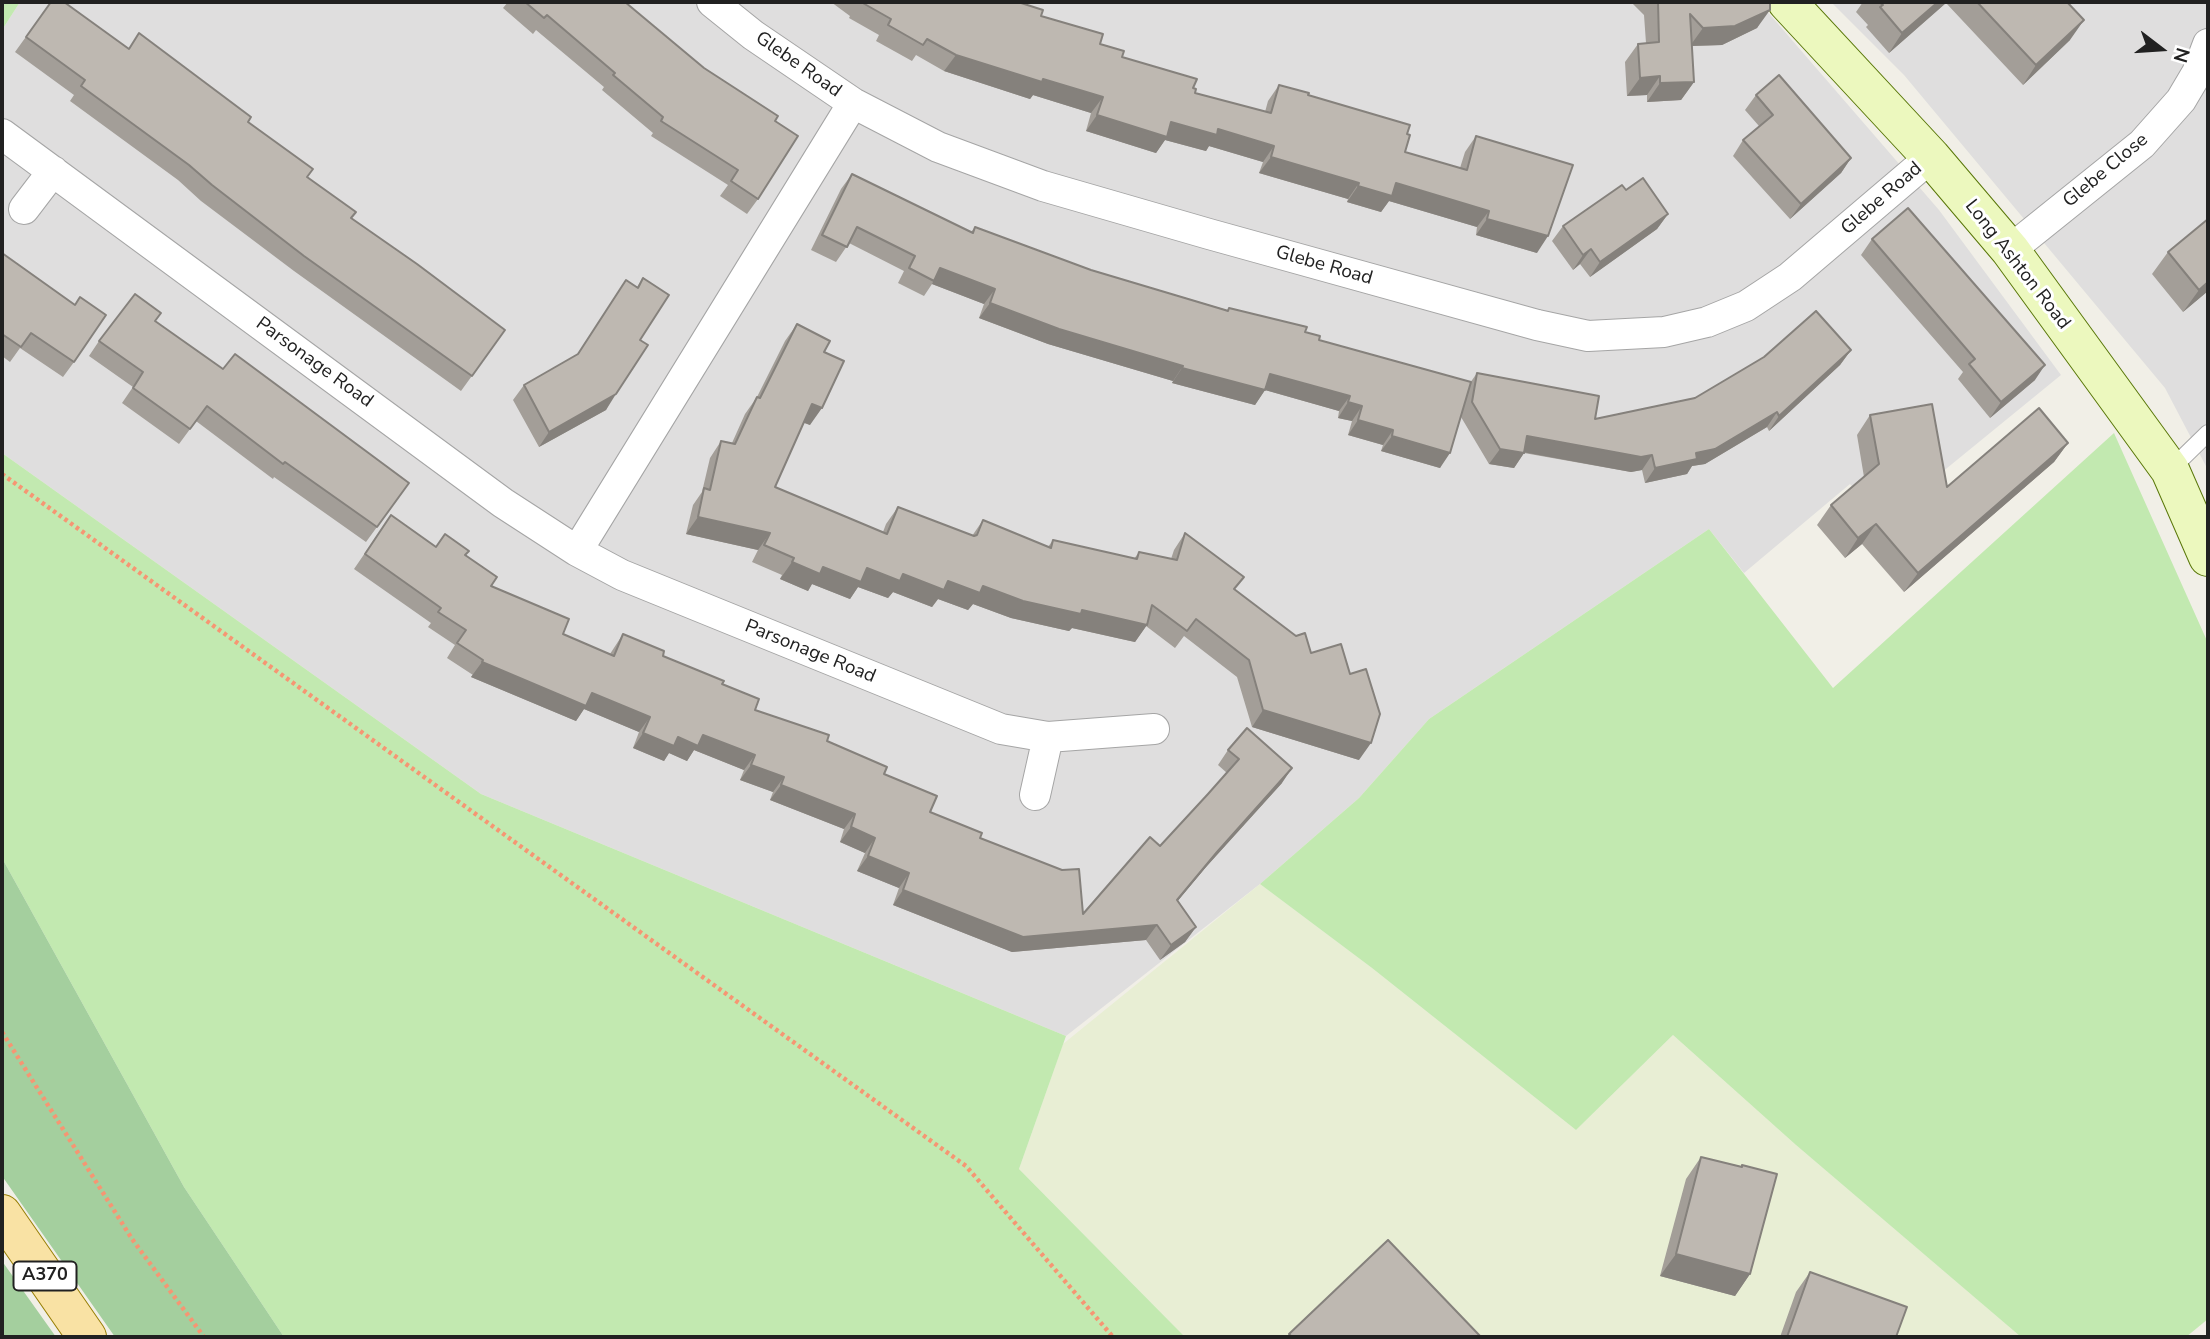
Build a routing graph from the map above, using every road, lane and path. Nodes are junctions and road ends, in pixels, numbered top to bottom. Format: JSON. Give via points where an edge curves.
{"nodes":[{"id":1,"x":712,"y":2,"type":"edge"},
{"id":2,"x":1787,"y":2,"type":"edge"},
{"id":3,"x":2208,"y":44,"type":"edge"},
{"id":4,"x":853,"y":103,"type":"junction"},
{"id":5,"x":2,"y":134,"type":"edge"},
{"id":6,"x":1931,"y":157,"type":"junction"},
{"id":7,"x":53,"y":171,"type":"junction"},
{"id":8,"x":24,"y":209,"type":"dead end"},
{"id":9,"x":2010,"y":250,"type":"junction"},
{"id":10,"x":2208,"y":433,"type":"edge"},
{"id":11,"x":2170,"y":470,"type":"junction"},
{"id":12,"x":2,"y":474,"type":"edge"},
{"id":13,"x":577,"y":551,"type":"junction"},
{"id":14,"x":2208,"y":557,"type":"edge"},
{"id":15,"x":1154,"y":729,"type":"dead end"},
{"id":16,"x":1048,"y":737,"type":"junction"},
{"id":17,"x":1035,"y":795,"type":"dead end"},
{"id":18,"x":2,"y":1032,"type":"edge"},
{"id":19,"x":2,"y":1214,"type":"edge"},
{"id":20,"x":87,"y":1337,"type":"edge"},
{"id":21,"x":204,"y":1337,"type":"edge"},
{"id":22,"x":1113,"y":1337,"type":"edge"}],
"edges":[{"from":1,"to":4,"type":"street","name":"Glebe Road"},
{"from":2,"to":6,"type":"street","name":"Long Ashton Road"},
{"from":3,"to":9,"type":"street","name":"Glebe Close","via":[[2182,100],[2141,144]]},
{"from":4,"to":6,"type":"street","name":"Glebe Road","via":[[938,147],[1043,186],[1588,336],[1664,332],[1746,306],[1790,277]]},
{"from":4,"to":13,"type":"street"},
{"from":5,"to":7,"type":"street","name":"Parsonage Road"},
{"from":6,"to":9,"type":"street","name":"Long Ashton Road"},
{"from":7,"to":8,"type":"street"},
{"from":7,"to":13,"type":"street","name":"Parsonage Road","via":[[503,503]]},
{"from":9,"to":11,"type":"street","name":"Long Ashton Road"},
{"from":10,"to":11,"type":"lane"},
{"from":11,"to":14,"type":"street","name":"Long Ashton Road"},
{"from":12,"to":22,"type":"path","via":[[966,1166]]},
{"from":13,"to":16,"type":"street","name":"Parsonage Road","via":[[622,575],[1001,729]]},
{"from":15,"to":16,"type":"street","name":"Parsonage Road"},
{"from":16,"to":17,"type":"street"},
{"from":18,"to":21,"type":"path","via":[[132,1239]]},
{"from":19,"to":20,"type":"main road","number":"A370"}]}
